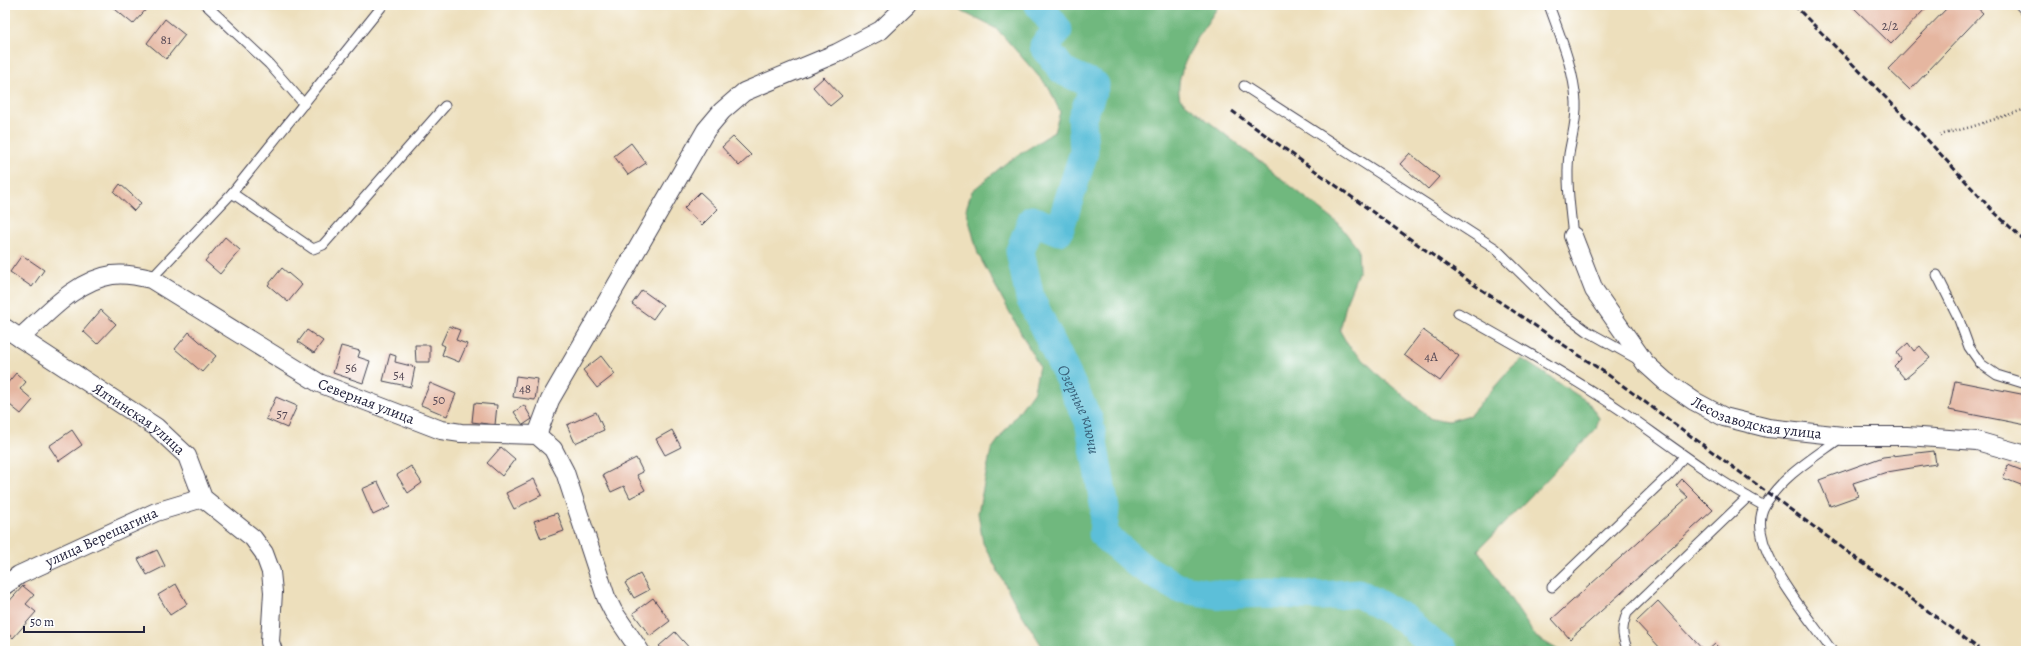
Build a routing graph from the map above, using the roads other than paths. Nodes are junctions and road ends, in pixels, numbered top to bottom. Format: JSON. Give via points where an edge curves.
{"nodes":[{"id":1,"x":206,"y":5,"type":"edge"},
{"id":2,"x":384,"y":5,"type":"edge"},
{"id":3,"x":907,"y":5,"type":"edge"},
{"id":4,"x":1549,"y":5,"type":"edge"},
{"id":5,"x":2020,"y":5,"type":"edge"},
{"id":6,"x":2026,"y":12,"type":"edge"},
{"id":7,"x":1244,"y":86,"type":"dead end"},
{"id":8,"x":304,"y":104,"type":"junction"},
{"id":9,"x":445,"y":106,"type":"dead end"},
{"id":10,"x":232,"y":193,"type":"junction"},
{"id":11,"x":1573,"y":236,"type":"joint"},
{"id":12,"x":1937,"y":275,"type":"dead end"},
{"id":13,"x":151,"y":279,"type":"junction"},
{"id":14,"x":1458,"y":313,"type":"dead end"},
{"id":15,"x":12,"y":333,"type":"edge"},
{"id":16,"x":1645,"y":364,"type":"junction"},
{"id":17,"x":2026,"y":384,"type":"edge"},
{"id":18,"x":537,"y":435,"type":"junction"},
{"id":19,"x":1843,"y":436,"type":"junction"},
{"id":20,"x":2026,"y":455,"type":"edge"},
{"id":21,"x":1684,"y":456,"type":"junction"},
{"id":22,"x":1748,"y":497,"type":"junction"},
{"id":23,"x":203,"y":498,"type":"junction"},
{"id":24,"x":1764,"y":506,"type":"junction"},
{"id":25,"x":5,"y":585,"type":"edge"},
{"id":26,"x":1552,"y":587,"type":"dead end"},
{"id":27,"x":1627,"y":648,"type":"dead end"},
{"id":28,"x":273,"y":651,"type":"edge"},
{"id":29,"x":640,"y":651,"type":"edge"},
{"id":30,"x":1832,"y":651,"type":"edge"}],
"edges":[{"from":1,"to":8,"type":"lane","via":[[269,64]]},
{"from":2,"to":8,"type":"lane"},
{"from":3,"to":18,"type":"street","via":[[881,30],[837,53],[744,92],[706,130],[550,400]]},
{"from":4,"to":11,"type":"lane","via":[[1572,75],[1576,102],[1575,126],[1569,154]]},
{"from":5,"to":6,"type":"lane"},
{"from":7,"to":16,"type":"lane","via":[[1495,248],[1556,308],[1586,331]]},
{"from":8,"to":10,"type":"lane"},
{"from":9,"to":10,"type":"lane","via":[[323,245],[313,249]]},
{"from":10,"to":13,"type":"lane"},
{"from":11,"to":16,"type":"street","name":"Лесозаводская улица","via":[[1594,290]]},
{"from":12,"to":17,"type":"lane","via":[[1969,346],[1981,364],[1997,375]]},
{"from":13,"to":15,"type":"street","name":"Северная улица","via":[[114,274],[90,282]]},
{"from":13,"to":18,"type":"street","name":"Северная улица","via":[[301,372],[334,389],[440,430]]},
{"from":14,"to":21,"type":"lane","via":[[1548,362]]},
{"from":15,"to":23,"type":"street","name":"Ялтинская улица","via":[[156,427],[187,456]]},
{"from":16,"to":19,"type":"street","name":"Лесозаводская улица","via":[[1694,401],[1724,417],[1768,428]]},
{"from":18,"to":29,"type":"street","via":[[553,449],[565,472],[606,597]]},
{"from":19,"to":20,"type":"street","name":"Лесозаводская улица","via":[[1907,436],[1977,441]]},
{"from":19,"to":24,"type":"lane","via":[[1792,475]]},
{"from":21,"to":22,"type":"lane"},
{"from":21,"to":26,"type":"lane","via":[[1672,472]]},
{"from":22,"to":24,"type":"lane"},
{"from":22,"to":27,"type":"lane","via":[[1627,613],[1622,626],[1622,636]]},
{"from":23,"to":25,"type":"street","name":"улица Верещагина","via":[[156,512],[39,565]]},
{"from":23,"to":28,"type":"street","via":[[253,538],[264,553],[271,572],[273,592],[270,642]]},
{"from":24,"to":30,"type":"lane","via":[[1760,521],[1766,550],[1786,589]]}]}
